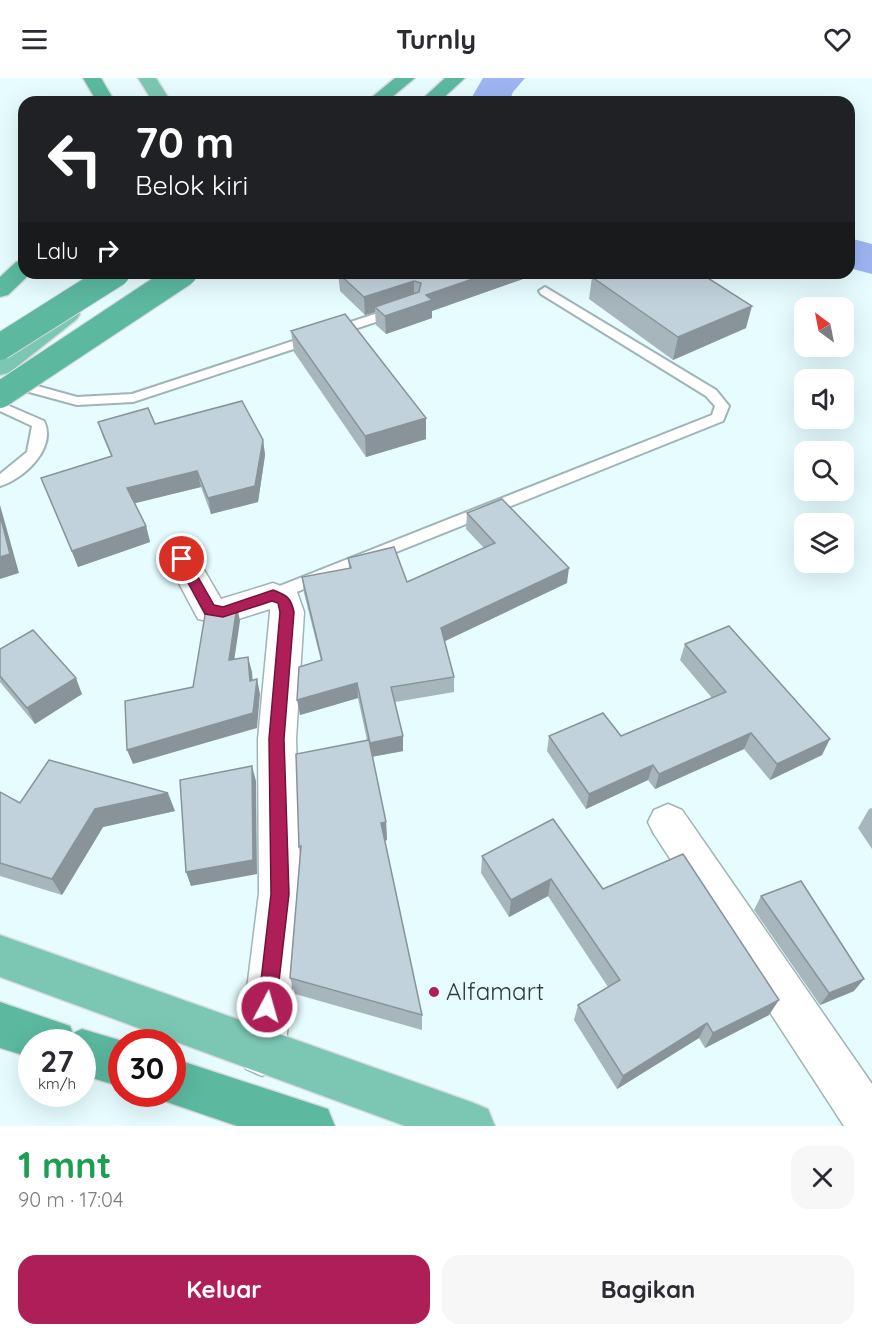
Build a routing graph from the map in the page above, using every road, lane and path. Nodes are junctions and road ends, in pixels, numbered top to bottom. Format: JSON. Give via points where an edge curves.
{"nodes":[{"id":1,"x":92,"y":78,"type":"edge"},
{"id":2,"x":147,"y":78,"type":"edge"},
{"id":3,"x":406,"y":78,"type":"edge"},
{"id":4,"x":456,"y":78,"type":"edge"},
{"id":5,"x":102,"y":96,"type":"edge"},
{"id":6,"x":158,"y":96,"type":"edge"},
{"id":7,"x":383,"y":96,"type":"edge"},
{"id":8,"x":435,"y":96,"type":"edge"},
{"id":9,"x":18,"y":273,"type":"edge"},
{"id":10,"x":101,"y":279,"type":"edge"},
{"id":11,"x":108,"y":279,"type":"edge"},
{"id":12,"x":175,"y":279,"type":"edge"},
{"id":13,"x":0,"y":290,"type":"edge"},
{"id":14,"x":545,"y":291,"type":"dead end"},
{"id":15,"x":405,"y":308,"type":"edge"},
{"id":16,"x":0,"y":347,"type":"edge"},
{"id":17,"x":0,"y":367,"type":"edge"},
{"id":18,"x":0,"y":380,"type":"edge"},
{"id":19,"x":0,"y":395,"type":"edge"},
{"id":20,"x":0,"y":406,"type":"edge"},
{"id":21,"x":0,"y":481,"type":"edge"},
{"id":22,"x":182,"y":559,"type":"dead end"},
{"id":23,"x":273,"y":595,"type":"junction"},
{"id":24,"x":668,"y":822,"type":"dead end"},
{"id":25,"x":0,"y":956,"type":"edge"},
{"id":26,"x":0,"y":1025,"type":"edge"},
{"id":27,"x":18,"y":1031,"type":"edge"},
{"id":28,"x":262,"y":1053,"type":"junction"},
{"id":29,"x":186,"y":1086,"type":"edge"},
{"id":30,"x":311,"y":1126,"type":"edge"},
{"id":31,"x":471,"y":1126,"type":"edge"},
{"id":32,"x":872,"y":1126,"type":"edge"}],
"edges":[{"from":1,"to":5,"type":"highway"},
{"from":2,"to":6,"type":"highway"},
{"from":3,"to":7,"type":"highway"},
{"from":4,"to":8,"type":"highway"},
{"from":9,"to":13,"type":"highway"},
{"from":10,"to":17,"type":"highway","via":[[75,309]]},
{"from":11,"to":16,"type":"highway","bridge":true},
{"from":12,"to":19,"type":"highway","bridge":true},
{"from":14,"to":23,"type":"lane","via":[[711,393],[722,406],[718,418]]},
{"from":15,"to":18,"type":"lane","via":[[133,398],[77,401]]},
{"from":20,"to":21,"type":"lane","via":[[39,424],[39,442],[33,458]]},
{"from":22,"to":23,"type":"street","via":[[210,610],[223,612]]},
{"from":23,"to":28,"type":"street","via":[[285,601],[287,612],[277,739],[280,894]]},
{"from":24,"to":32,"type":"street"},
{"from":25,"to":28,"type":"highway"},
{"from":26,"to":27,"type":"highway"},
{"from":28,"to":31,"type":"highway"},
{"from":29,"to":30,"type":"highway"}]}
